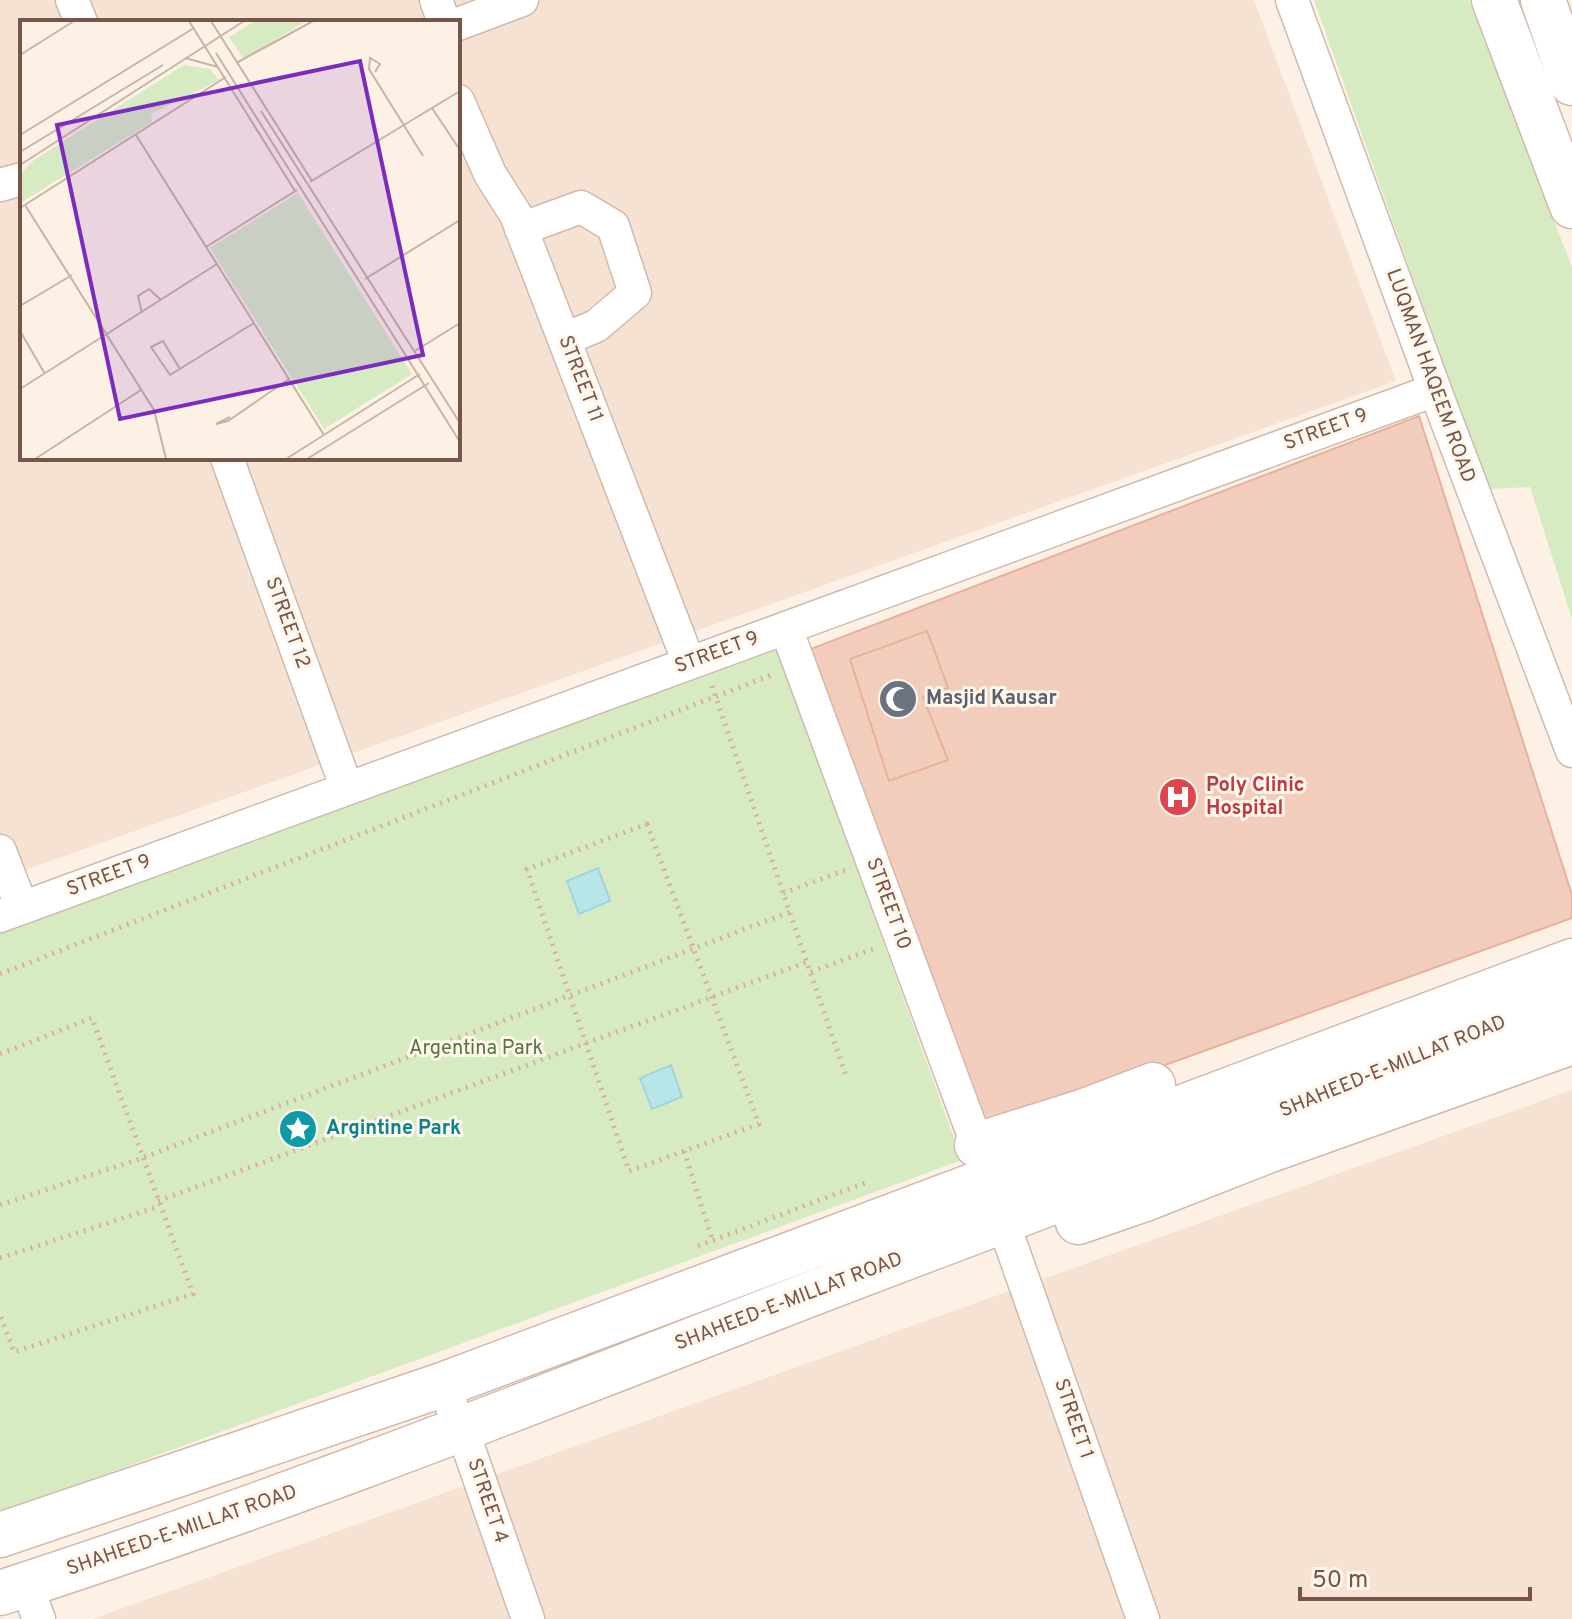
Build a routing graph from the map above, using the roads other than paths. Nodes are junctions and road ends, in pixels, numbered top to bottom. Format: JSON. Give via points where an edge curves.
{"nodes":[{"id":1,"x":72,"y":0,"type":"edge"},
{"id":2,"x":436,"y":0,"type":"edge"},
{"id":3,"x":522,"y":0,"type":"edge"},
{"id":4,"x":1292,"y":0,"type":"edge"},
{"id":5,"x":1494,"y":0,"type":"edge"},
{"id":6,"x":1543,"y":0,"type":"edge"},
{"id":7,"x":80,"y":20,"type":"edge"},
{"id":8,"x":443,"y":20,"type":"edge"},
{"id":9,"x":460,"y":23,"type":"edge"},
{"id":10,"x":1572,"y":83,"type":"edge"},
{"id":11,"x":460,"y":106,"type":"edge"},
{"id":12,"x":20,"y":180,"type":"edge"},
{"id":13,"x":0,"y":185,"type":"edge"},
{"id":14,"x":1572,"y":206,"type":"edge"},
{"id":15,"x":519,"y":222,"type":"junction"},
{"id":16,"x":565,"y":339,"type":"junction"},
{"id":17,"x":1435,"y":390,"type":"junction"},
{"id":18,"x":228,"y":460,"type":"edge"},
{"id":19,"x":786,"y":628,"type":"junction"},
{"id":20,"x":695,"y":661,"type":"junction"},
{"id":21,"x":1572,"y":751,"type":"edge"},
{"id":22,"x":347,"y":789,"type":"junction"},
{"id":23,"x":0,"y":851,"type":"edge"},
{"id":24,"x":11,"y":912,"type":"edge"},
{"id":25,"x":1572,"y":935,"type":"edge"},
{"id":26,"x":1572,"y":961,"type":"edge"},
{"id":27,"x":1572,"y":997,"type":"edge"},
{"id":28,"x":1572,"y":1042,"type":"edge"},
{"id":29,"x":995,"y":1197,"type":"junction"},
{"id":30,"x":442,"y":1385,"type":"junction"},
{"id":31,"x":462,"y":1429,"type":"junction"},
{"id":32,"x":0,"y":1535,"type":"edge"},
{"id":33,"x":22,"y":1599,"type":"edge"},
{"id":34,"x":528,"y":1619,"type":"edge"},
{"id":35,"x":1143,"y":1619,"type":"edge"}],
"edges":[{"from":1,"to":7,"type":"street"},
{"from":2,"to":8,"type":"street"},
{"from":3,"to":9,"type":"street"},
{"from":4,"to":17,"type":"street","name":"LUQMAN HAQEEM ROAD"},
{"from":5,"to":14,"type":"main road"},
{"from":6,"to":10,"type":"main road"},
{"from":11,"to":15,"type":"street","name":"STREET 11","via":[[490,174]]},
{"from":12,"to":13,"type":"street"},
{"from":15,"to":16,"type":"street","name":"STREET 11"},
{"from":15,"to":16,"type":"street","via":[[581,207],[613,226],[635,293],[596,326]]},
{"from":16,"to":20,"type":"street","name":"STREET 11"},
{"from":17,"to":19,"type":"street","name":"STREET 9"},
{"from":17,"to":21,"type":"street","name":"LUQMAN HAQEEM ROAD"},
{"from":18,"to":22,"type":"street","name":"STREET 12"},
{"from":19,"to":20,"type":"street","name":"STREET 9"},
{"from":19,"to":29,"type":"street","name":"STREET 10"},
{"from":20,"to":22,"type":"street","name":"STREET 9"},
{"from":22,"to":24,"type":"street","name":"STREET 9"},
{"from":23,"to":24,"type":"street"},
{"from":25,"to":29,"type":"main road","name":"SHAHEED-E-MILLAT ROAD","via":[[1082,1112]]},
{"from":26,"to":29,"type":"main road","name":"SHAHEED-E-MILLAT ROAD","via":[[1187,1104]]},
{"from":27,"to":29,"type":"main road","name":"SHAHEED-E-MILLAT ROAD","via":[[1194,1148]]},
{"from":28,"to":29,"type":"main road","name":"SHAHEED-E-MILLAT ROAD","via":[[1142,1200]]},
{"from":29,"to":30,"type":"main road","name":"SHAHEED-E-MILLAT ROAD","via":[[719,1259]]},
{"from":29,"to":31,"type":"main road","name":"SHAHEED-E-MILLAT ROAD"},
{"from":29,"to":35,"type":"street","name":"STREET 1"},
{"from":30,"to":31,"type":"street","name":"STREET 4"},
{"from":30,"to":32,"type":"main road","name":"SHAHEED-E-MILLAT ROAD"},
{"from":31,"to":33,"type":"main road","name":"SHAHEED-E-MILLAT ROAD"},
{"from":31,"to":34,"type":"street","name":"STREET 4"}]}
